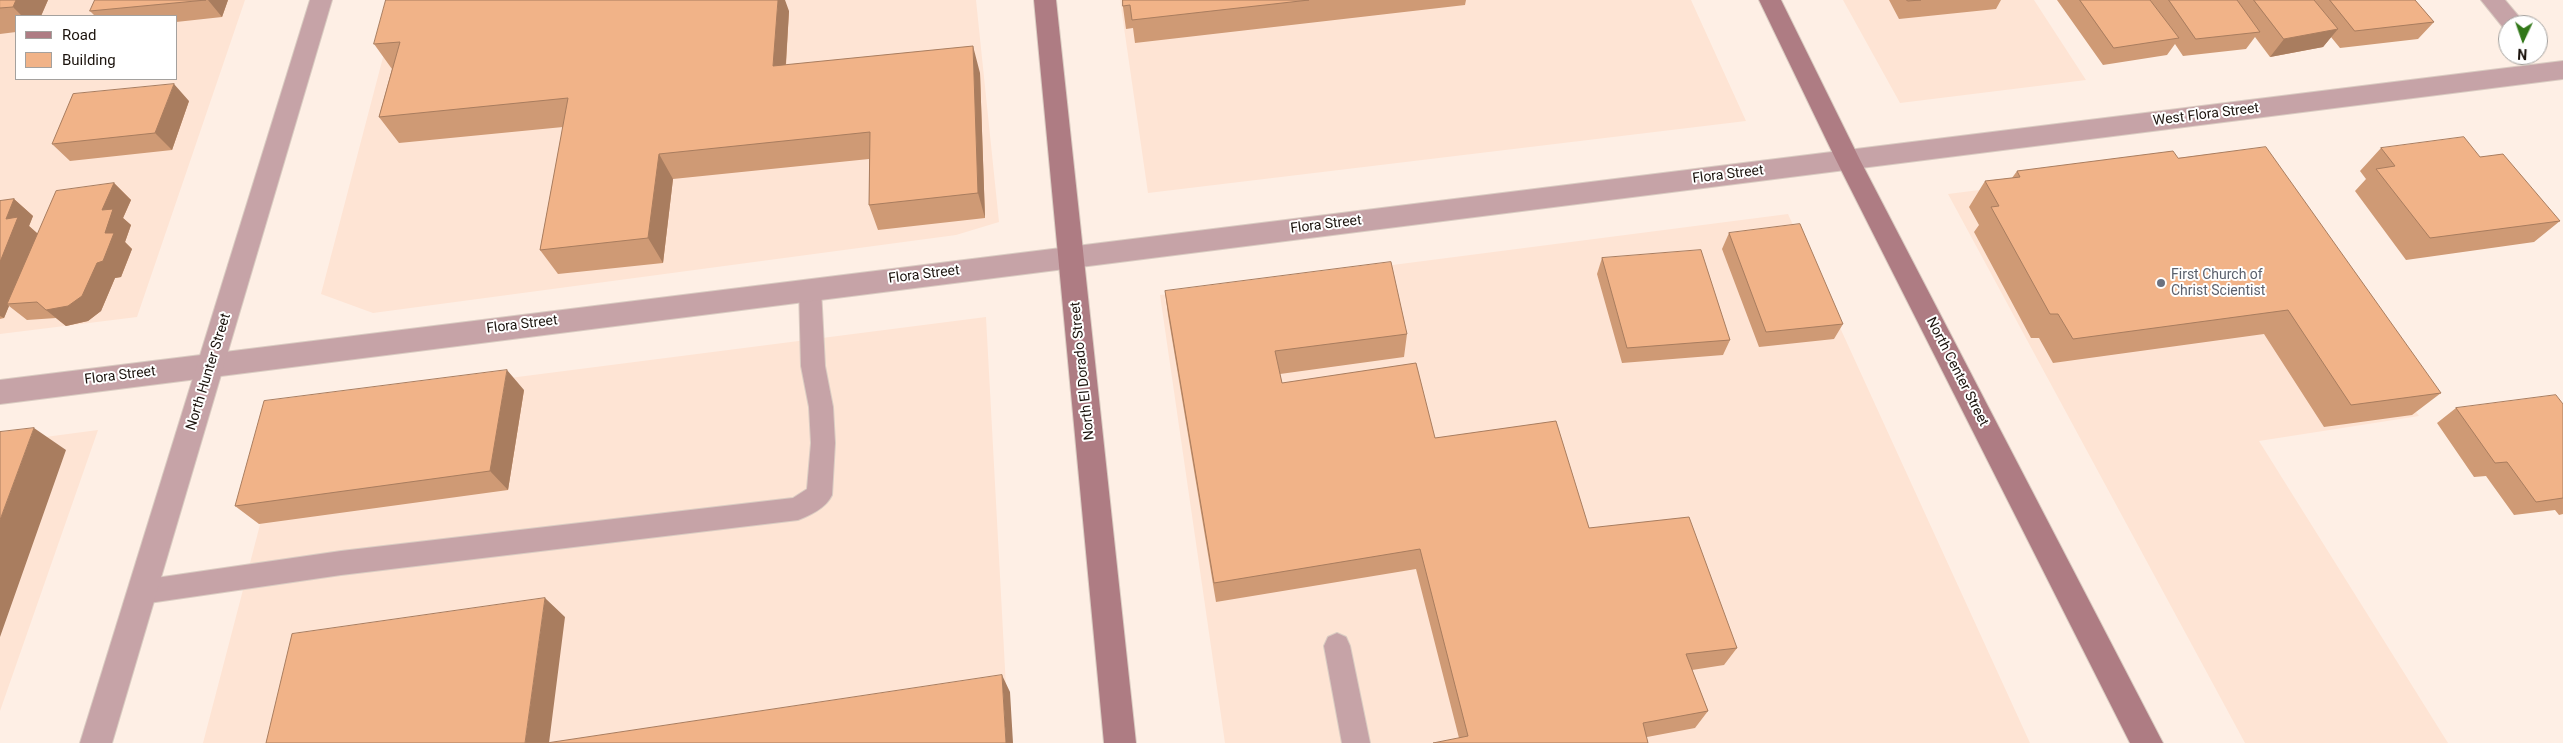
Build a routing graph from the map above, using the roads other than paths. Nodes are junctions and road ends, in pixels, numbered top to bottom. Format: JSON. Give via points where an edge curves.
{"nodes":[{"id":1,"x":321,"y":0,"type":"edge"},
{"id":2,"x":1046,"y":0,"type":"edge"},
{"id":3,"x":1770,"y":0,"type":"edge"},
{"id":4,"x":2492,"y":0,"type":"edge"},
{"id":5,"x":2505,"y":15,"type":"edge"},
{"id":6,"x":2548,"y":62,"type":"edge"},
{"id":7,"x":2560,"y":73,"type":"edge"},
{"id":8,"x":1848,"y":160,"type":"junction"},
{"id":9,"x":1071,"y":257,"type":"junction"},
{"id":10,"x":810,"y":289,"type":"junction"},
{"id":11,"x":211,"y":365,"type":"junction"},
{"id":12,"x":0,"y":392,"type":"edge"},
{"id":13,"x":142,"y":592,"type":"junction"},
{"id":14,"x":1337,"y":646,"type":"dead end"},
{"id":15,"x":96,"y":743,"type":"edge"},
{"id":16,"x":1120,"y":743,"type":"edge"},
{"id":17,"x":1356,"y":743,"type":"edge"},
{"id":18,"x":2147,"y":743,"type":"edge"}],
"edges":[{"from":1,"to":11,"type":"street","name":"North Hunter Street"},
{"from":2,"to":9,"type":"main road","name":"North El Dorado Street"},
{"from":3,"to":8,"type":"main road","name":"North Center Street"},
{"from":4,"to":5,"type":"street"},
{"from":6,"to":7,"type":"street"},
{"from":7,"to":8,"type":"street","name":"West Flora Street"},
{"from":8,"to":9,"type":"street","name":"Flora Street"},
{"from":8,"to":18,"type":"main road","name":"North Center Street"},
{"from":9,"to":10,"type":"street","name":"Flora Street"},
{"from":9,"to":16,"type":"main road","name":"North El Dorado Street"},
{"from":10,"to":11,"type":"street","name":"Flora Street"},
{"from":10,"to":13,"type":"lane","via":[[813,366],[821,407],[823,443],[819,495],[798,509],[351,562]]},
{"from":11,"to":12,"type":"street","name":"Flora Street"},
{"from":11,"to":13,"type":"street","name":"North Hunter Street"},
{"from":13,"to":15,"type":"street","name":"North Hunter Street"},
{"from":14,"to":17,"type":"lane"}]}
